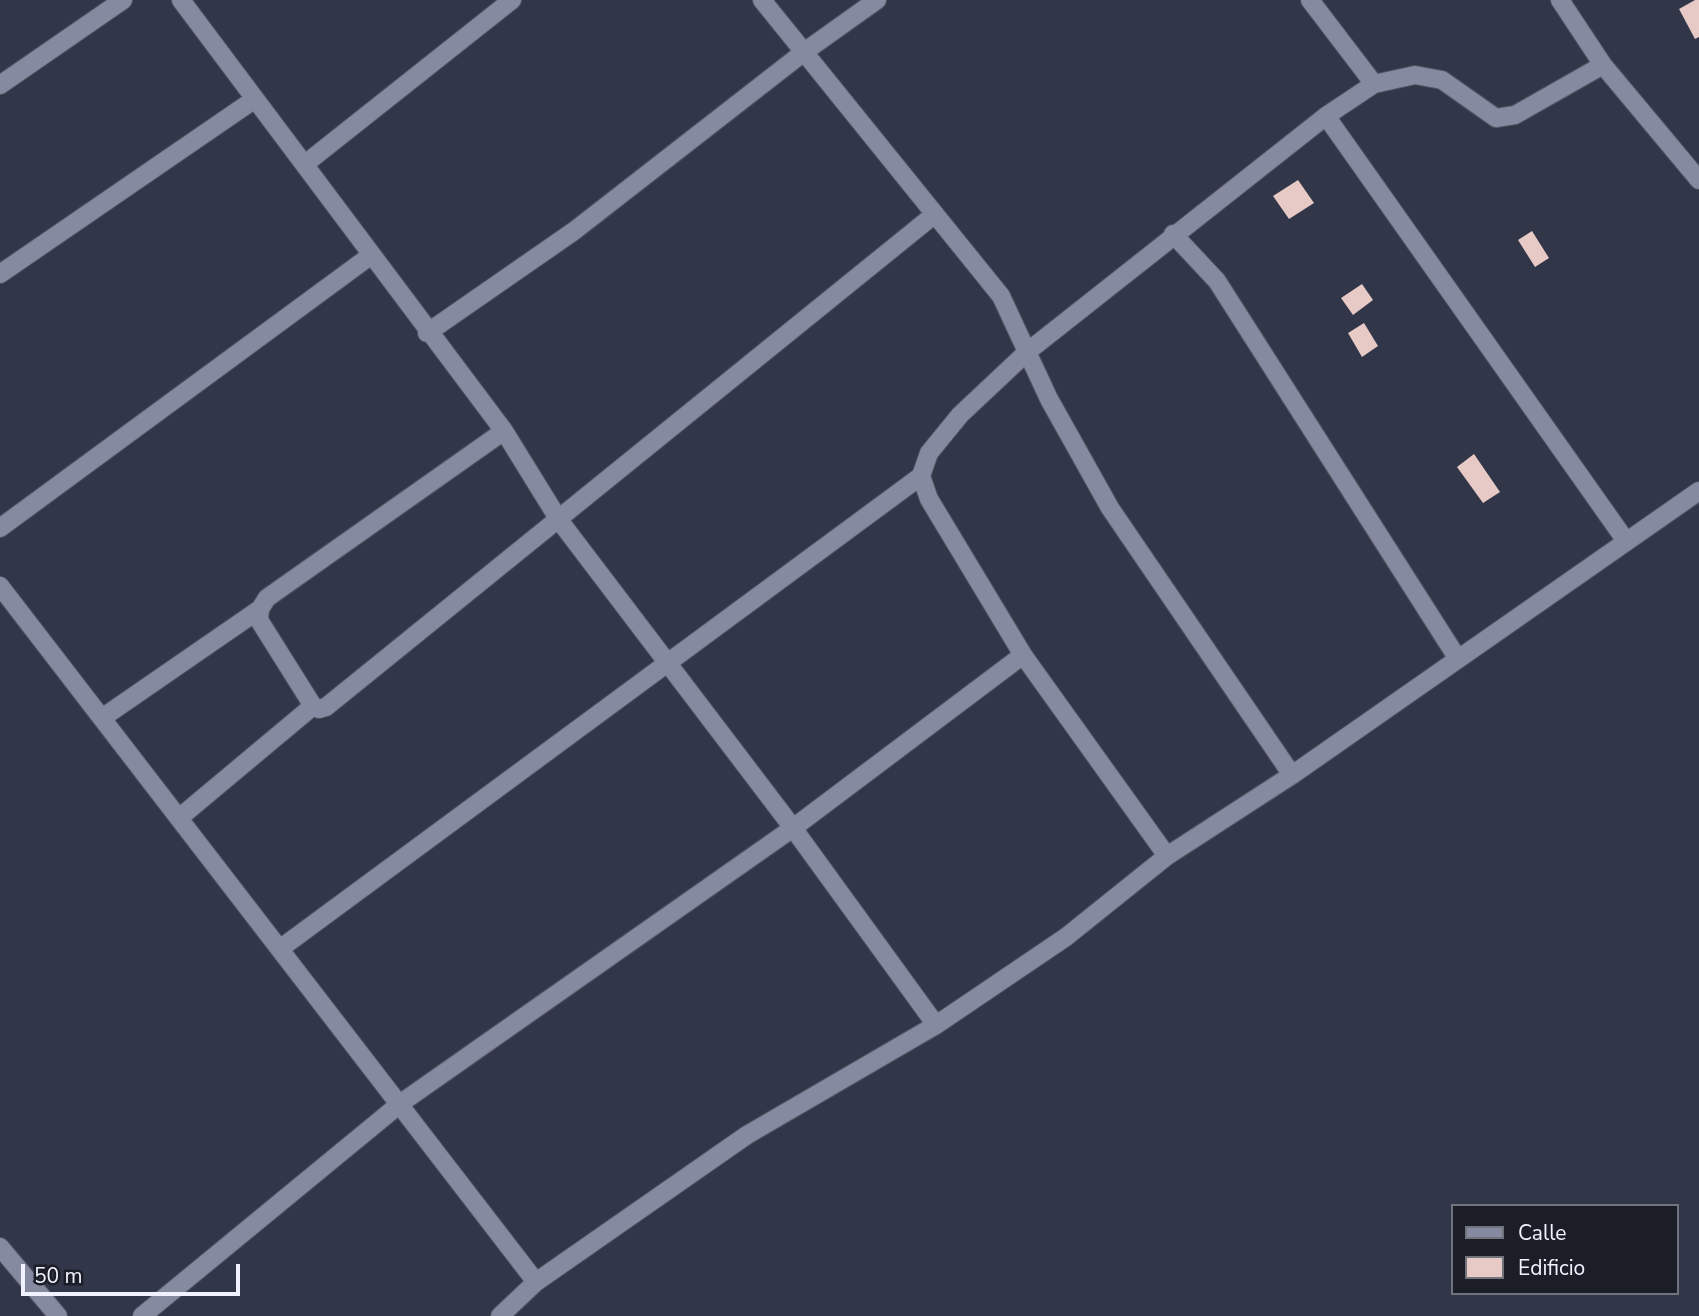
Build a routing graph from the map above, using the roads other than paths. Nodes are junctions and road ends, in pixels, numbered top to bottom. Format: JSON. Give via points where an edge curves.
{"nodes":[{"id":1,"x":123,"y":0,"type":"edge"},
{"id":2,"x":181,"y":0,"type":"edge"},
{"id":3,"x":512,"y":0,"type":"edge"},
{"id":4,"x":762,"y":0,"type":"edge"},
{"id":5,"x":877,"y":0,"type":"edge"},
{"id":6,"x":1310,"y":0,"type":"edge"},
{"id":7,"x":1560,"y":0,"type":"edge"},
{"id":8,"x":804,"y":52,"type":"junction"},
{"id":9,"x":1603,"y":65,"type":"junction"},
{"id":10,"x":1374,"y":84,"type":"junction"},
{"id":11,"x":0,"y":85,"type":"edge"},
{"id":12,"x":255,"y":99,"type":"junction"},
{"id":13,"x":1326,"y":116,"type":"junction"},
{"id":14,"x":305,"y":164,"type":"junction"},
{"id":15,"x":1699,"y":180,"type":"edge"},
{"id":16,"x":935,"y":214,"type":"junction"},
{"id":17,"x":1172,"y":234,"type":"junction"},
{"id":18,"x":370,"y":256,"type":"junction"},
{"id":19,"x":0,"y":274,"type":"edge"},
{"id":20,"x":428,"y":333,"type":"junction"},
{"id":21,"x":1027,"y":352,"type":"junction"},
{"id":22,"x":504,"y":431,"type":"junction"},
{"id":23,"x":921,"y":476,"type":"junction"},
{"id":24,"x":1699,"y":491,"type":"edge"},
{"id":25,"x":559,"y":520,"type":"junction"},
{"id":26,"x":0,"y":528,"type":"edge"},
{"id":27,"x":1626,"y":541,"type":"junction"},
{"id":28,"x":0,"y":586,"type":"edge"},
{"id":29,"x":260,"y":609,"type":"junction"},
{"id":30,"x":1023,"y":655,"type":"junction"},
{"id":31,"x":1458,"y":659,"type":"junction"},
{"id":32,"x":668,"y":665,"type":"junction"},
{"id":33,"x":313,"y":706,"type":"junction"},
{"id":34,"x":103,"y":718,"type":"junction"},
{"id":35,"x":1292,"y":775,"type":"junction"},
{"id":36,"x":179,"y":818,"type":"junction"},
{"id":37,"x":793,"y":828,"type":"junction"},
{"id":38,"x":1167,"y":856,"type":"junction"},
{"id":39,"x":281,"y":948,"type":"junction"},
{"id":40,"x":936,"y":1026,"type":"junction"},
{"id":41,"x":401,"y":1103,"type":"junction"},
{"id":42,"x":0,"y":1247,"type":"edge"},
{"id":43,"x":536,"y":1282,"type":"junction"},
{"id":44,"x":58,"y":1316,"type":"edge"},
{"id":45,"x":142,"y":1316,"type":"edge"},
{"id":46,"x":500,"y":1316,"type":"edge"}],
"edges":[{"from":1,"to":11,"type":"street"},
{"from":2,"to":12,"type":"street"},
{"from":3,"to":14,"type":"street"},
{"from":4,"to":8,"type":"street"},
{"from":5,"to":8,"type":"street"},
{"from":6,"to":10,"type":"street"},
{"from":7,"to":9,"type":"street"},
{"from":8,"to":16,"type":"street"},
{"from":8,"to":20,"type":"street","via":[[574,231]]},
{"from":9,"to":10,"type":"street","via":[[1515,115],[1496,118],[1442,80],[1415,75]]},
{"from":9,"to":15,"type":"street"},
{"from":10,"to":13,"type":"street"},
{"from":12,"to":14,"type":"street"},
{"from":12,"to":19,"type":"street"},
{"from":13,"to":17,"type":"street"},
{"from":13,"to":27,"type":"street"},
{"from":14,"to":18,"type":"street"},
{"from":16,"to":21,"type":"street","via":[[1001,296]]},
{"from":16,"to":25,"type":"street"},
{"from":17,"to":21,"type":"street"},
{"from":17,"to":31,"type":"street","via":[[1217,281]]},
{"from":18,"to":20,"type":"street"},
{"from":18,"to":26,"type":"street"},
{"from":20,"to":22,"type":"street"},
{"from":21,"to":23,"type":"street","via":[[960,415],[929,453]]},
{"from":21,"to":35,"type":"street","via":[[1110,508]]},
{"from":22,"to":25,"type":"street"},
{"from":22,"to":29,"type":"street","via":[[267,598]]},
{"from":23,"to":30,"type":"street","via":[[929,499]]},
{"from":23,"to":32,"type":"street"},
{"from":24,"to":27,"type":"street"},
{"from":25,"to":32,"type":"street"},
{"from":25,"to":33,"type":"street","via":[[326,707]]},
{"from":27,"to":31,"type":"street"},
{"from":28,"to":34,"type":"street"},
{"from":29,"to":33,"type":"street","via":[[259,620]]},
{"from":29,"to":34,"type":"street"},
{"from":30,"to":37,"type":"street"},
{"from":30,"to":38,"type":"street"},
{"from":31,"to":35,"type":"street"},
{"from":32,"to":37,"type":"street"},
{"from":32,"to":39,"type":"street"},
{"from":33,"to":36,"type":"street"},
{"from":34,"to":36,"type":"street"},
{"from":35,"to":38,"type":"street"},
{"from":36,"to":39,"type":"street"},
{"from":37,"to":40,"type":"street"},
{"from":37,"to":41,"type":"street"},
{"from":38,"to":40,"type":"street","via":[[1066,937]]},
{"from":39,"to":41,"type":"street"},
{"from":40,"to":43,"type":"street","via":[[747,1135]]},
{"from":41,"to":43,"type":"street"},
{"from":41,"to":45,"type":"street"},
{"from":42,"to":44,"type":"street"},
{"from":43,"to":46,"type":"street"}]}
